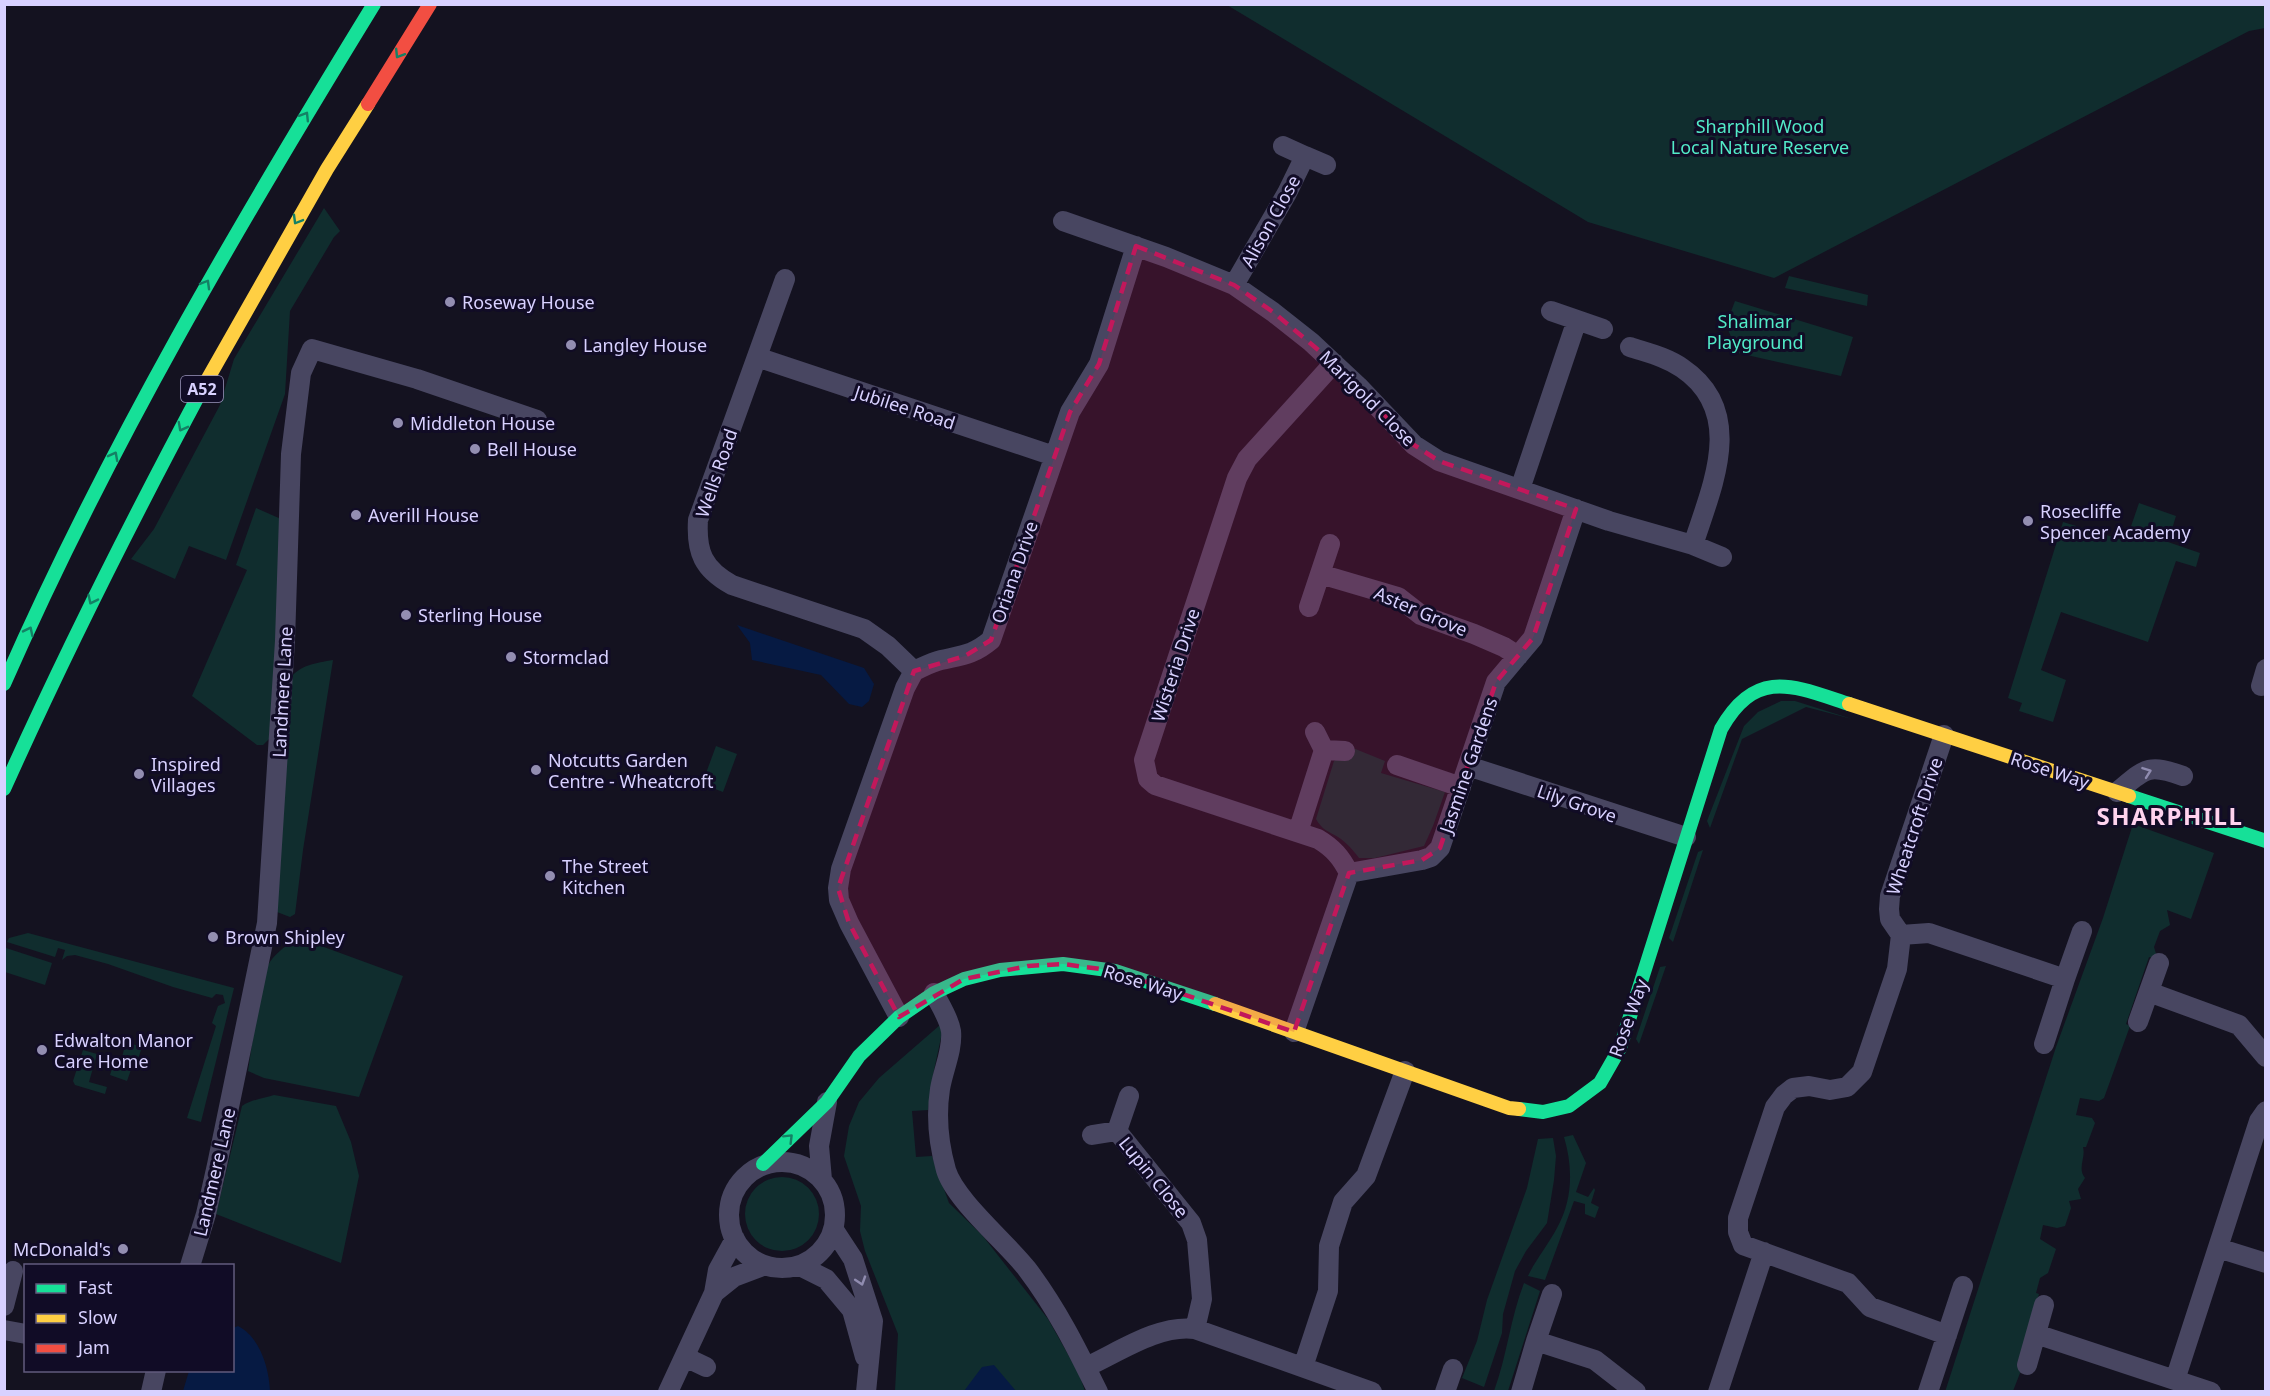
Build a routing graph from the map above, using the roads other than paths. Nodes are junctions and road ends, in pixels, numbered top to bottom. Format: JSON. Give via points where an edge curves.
{"nodes":[{"id":1,"x":374,"y":4,"type":"edge"},
{"id":2,"x":430,"y":4,"type":"edge"},
{"id":3,"x":1283,"y":146,"type":"dead end"},
{"id":4,"x":1305,"y":156,"type":"junction"},
{"id":5,"x":1326,"y":165,"type":"dead end"},
{"id":6,"x":1063,"y":221,"type":"dead end"},
{"id":7,"x":1136,"y":246,"type":"junction"},
{"id":8,"x":785,"y":279,"type":"dead end"},
{"id":9,"x":1234,"y":285,"type":"junction"},
{"id":10,"x":1551,"y":311,"type":"dead end"},
{"id":11,"x":1577,"y":320,"type":"junction"},
{"id":12,"x":1603,"y":329,"type":"dead end"},
{"id":13,"x":1630,"y":347,"type":"dead end"},
{"id":14,"x":756,"y":357,"type":"junction"},
{"id":15,"x":1334,"y":363,"type":"junction"},
{"id":16,"x":537,"y":420,"type":"dead end"},
{"id":17,"x":1054,"y":456,"type":"junction"},
{"id":18,"x":1520,"y":489,"type":"junction"},
{"id":19,"x":1576,"y":509,"type":"junction"},
{"id":20,"x":1330,"y":544,"type":"dead end"},
{"id":21,"x":1693,"y":545,"type":"junction"},
{"id":22,"x":1722,"y":557,"type":"dead end"},
{"id":23,"x":1320,"y":574,"type":"junction"},
{"id":24,"x":1309,"y":607,"type":"dead end"},
{"id":25,"x":1518,"y":656,"type":"junction"},
{"id":26,"x":914,"y":671,"type":"junction"},
{"id":27,"x":4,"y":684,"type":"edge"},
{"id":28,"x":1315,"y":732,"type":"dead end"},
{"id":29,"x":1944,"y":735,"type":"junction"},
{"id":30,"x":1324,"y":750,"type":"junction"},
{"id":31,"x":1345,"y":751,"type":"dead end"},
{"id":32,"x":1397,"y":765,"type":"dead end"},
{"id":33,"x":1468,"y":766,"type":"junction"},
{"id":34,"x":1461,"y":787,"type":"junction"},
{"id":35,"x":4,"y":789,"type":"edge"},
{"id":36,"x":2117,"y":792,"type":"junction"},
{"id":37,"x":2172,"y":810,"type":"junction"},
{"id":38,"x":1298,"y":832,"type":"junction"},
{"id":39,"x":1686,"y":837,"type":"junction"},
{"id":40,"x":2265,"y":841,"type":"edge"},
{"id":41,"x":1349,"y":873,"type":"junction"},
{"id":42,"x":2082,"y":931,"type":"dead end"},
{"id":43,"x":1901,"y":935,"type":"junction"},
{"id":44,"x":2159,"y":963,"type":"dead end"},
{"id":45,"x":2065,"y":979,"type":"junction"},
{"id":46,"x":2149,"y":992,"type":"junction"},
{"id":47,"x":934,"y":993,"type":"junction"},
{"id":48,"x":898,"y":1017,"type":"junction"},
{"id":49,"x":2138,"y":1022,"type":"dead end"},
{"id":50,"x":1294,"y":1032,"type":"junction"},
{"id":51,"x":2043,"y":1044,"type":"dead end"},
{"id":52,"x":2265,"y":1057,"type":"edge"},
{"id":53,"x":1405,"y":1071,"type":"junction"},
{"id":54,"x":1130,"y":1096,"type":"dead end"},
{"id":55,"x":827,"y":1102,"type":"junction"},
{"id":56,"x":2265,"y":1111,"type":"edge"},
{"id":57,"x":1117,"y":1131,"type":"junction"},
{"id":58,"x":1092,"y":1135,"type":"dead end"},
{"id":59,"x":764,"y":1164,"type":"junction"},
{"id":60,"x":822,"y":1180,"type":"junction"},
{"id":61,"x":834,"y":1230,"type":"junction"},
{"id":62,"x":735,"y":1239,"type":"junction"},
{"id":63,"x":2218,"y":1248,"type":"junction"},
{"id":64,"x":1764,"y":1252,"type":"junction"},
{"id":65,"x":2265,"y":1263,"type":"edge"},
{"id":66,"x":191,"y":1264,"type":"edge"},
{"id":67,"x":763,"y":1266,"type":"junction"},
{"id":68,"x":800,"y":1266,"type":"junction"},
{"id":69,"x":13,"y":1271,"type":"dead end"},
{"id":70,"x":1963,"y":1286,"type":"dead end"},
{"id":71,"x":714,"y":1293,"type":"junction"},
{"id":72,"x":1552,"y":1294,"type":"dead end"},
{"id":73,"x":2044,"y":1305,"type":"dead end"},
{"id":74,"x":4,"y":1306,"type":"edge"},
{"id":75,"x":1195,"y":1329,"type":"junction"},
{"id":76,"x":4,"y":1330,"type":"edge"},
{"id":77,"x":24,"y":1334,"type":"edge"},
{"id":78,"x":2036,"y":1334,"type":"junction"},
{"id":79,"x":1947,"y":1335,"type":"junction"},
{"id":80,"x":1536,"y":1341,"type":"junction"},
{"id":81,"x":685,"y":1357,"type":"junction"},
{"id":82,"x":2027,"y":1365,"type":"dead end"},
{"id":83,"x":706,"y":1367,"type":"dead end"},
{"id":84,"x":1086,"y":1367,"type":"junction"},
{"id":85,"x":1303,"y":1367,"type":"junction"},
{"id":86,"x":1453,"y":1369,"type":"dead end"},
{"id":87,"x":869,"y":1371,"type":"junction"},
{"id":88,"x":155,"y":1372,"type":"edge"},
{"id":89,"x":2175,"y":1380,"type":"junction"},
{"id":90,"x":151,"y":1392,"type":"edge"},
{"id":91,"x":668,"y":1392,"type":"edge"},
{"id":92,"x":866,"y":1392,"type":"edge"},
{"id":93,"x":1098,"y":1392,"type":"edge"},
{"id":94,"x":1372,"y":1392,"type":"edge"},
{"id":95,"x":1445,"y":1392,"type":"edge"},
{"id":96,"x":1521,"y":1392,"type":"edge"},
{"id":97,"x":1636,"y":1392,"type":"edge"},
{"id":98,"x":1718,"y":1392,"type":"edge"},
{"id":99,"x":1928,"y":1392,"type":"edge"},
{"id":100,"x":2211,"y":1392,"type":"edge"}],
"edges":[{"from":27,"to":1,"type":"main road","number":"A52","one_way":true,"via":[[92,499],[191,309]]},
{"from":2,"to":35,"type":"main road","number":"A52","one_way":true,"via":[[327,169],[230,338],[134,516]]},
{"from":3,"to":4,"type":"street","name":"Alison Close"},
{"from":4,"to":5,"type":"street","name":"Alison Close"},
{"from":4,"to":9,"type":"street","name":"Alison Close"},
{"from":6,"to":7,"type":"street","name":"Marigold Close"},
{"from":7,"to":9,"type":"street","name":"Marigold Close"},
{"from":7,"to":17,"type":"street","name":"Oriana Drive","via":[[1099,364],[1070,412]]},
{"from":8,"to":14,"type":"street","name":"Wells Road"},
{"from":9,"to":15,"type":"street","name":"Marigold Close"},
{"from":10,"to":11,"type":"street"},
{"from":11,"to":12,"type":"street"},
{"from":11,"to":18,"type":"street"},
{"from":13,"to":21,"type":"street","via":[[1683,368],[1706,390],[1715,406],[1721,432],[1714,479]]},
{"from":14,"to":17,"type":"street","name":"Jubilee Road"},
{"from":14,"to":26,"type":"street","name":"Wells Road","via":[[698,520],[697,541],[703,559],[715,576],[732,585],[864,629]]},
{"from":15,"to":18,"type":"street","name":"Marigold Close","via":[[1414,445],[1439,461]]},
{"from":15,"to":38,"type":"street","name":"Wisteria Drive","via":[[1247,459],[1237,477],[1144,760],[1148,779],[1155,785]]},
{"from":16,"to":66,"type":"street","name":"Landmere Lane","via":[[312,349],[301,373],[291,454],[285,641],[267,923],[217,1165]]},
{"from":17,"to":26,"type":"street","name":"Oriana Drive","via":[[991,640],[965,656],[940,660]]},
{"from":18,"to":19,"type":"street","name":"Marigold Close"},
{"from":19,"to":21,"type":"street","name":"Marigold Close"},
{"from":19,"to":25,"type":"street","name":"Jasmine Gardens","via":[[1533,638]]},
{"from":20,"to":23,"type":"street"},
{"from":21,"to":22,"type":"street","name":"Marigold Close"},
{"from":23,"to":24,"type":"street"},
{"from":23,"to":25,"type":"street","name":"Aster Grove","via":[[1398,597],[1421,615],[1474,634]]},
{"from":25,"to":33,"type":"street","name":"Jasmine Gardens","via":[[1496,682]]},
{"from":26,"to":48,"type":"street","via":[[841,869],[838,888],[849,923]]},
{"from":28,"to":30,"type":"street"},
{"from":29,"to":36,"type":"main road","name":"Rose Way"},
{"from":29,"to":39,"type":"main road","name":"Rose Way","via":[[1801,688],[1760,688],[1728,714]]},
{"from":29,"to":43,"type":"street","name":"Wheatcroft Drive","via":[[1890,896],[1890,919]]},
{"from":30,"to":31,"type":"street"},
{"from":30,"to":38,"type":"street"},
{"from":32,"to":34,"type":"street"},
{"from":33,"to":34,"type":"street","name":"Jasmine Gardens"},
{"from":33,"to":39,"type":"street","name":"Lily Grove"},
{"from":34,"to":41,"type":"street","name":"Jasmine Gardens","via":[[1440,848],[1431,856]]},
{"from":36,"to":37,"type":"main road","name":"Rose Way"},
{"from":36,"to":37,"type":"street","one_way":true,"via":[[2152,768],[2184,773]]},
{"from":37,"to":40,"type":"main road","name":"Rose Way"},
{"from":38,"to":41,"type":"street","name":"Wisteria Drive","via":[[1330,846]]},
{"from":39,"to":53,"type":"main road","name":"Rose Way","via":[[1620,1048],[1600,1083],[1569,1106],[1543,1112],[1509,1108]]},
{"from":41,"to":50,"type":"street"},
{"from":42,"to":45,"type":"street"},
{"from":43,"to":45,"type":"street","via":[[1929,933]]},
{"from":43,"to":64,"type":"street","via":[[1897,969],[1859,1077],[1846,1087],[1830,1090],[1793,1088],[1775,1107],[1738,1218],[1743,1245]]},
{"from":44,"to":46,"type":"street"},
{"from":45,"to":51,"type":"street"},
{"from":46,"to":49,"type":"street"},
{"from":46,"to":52,"type":"street","via":[[2239,1025]]},
{"from":47,"to":48,"type":"main road","name":"Rose Way"},
{"from":47,"to":50,"type":"main road","name":"Rose Way","via":[[964,979],[1000,970],[1063,964],[1122,974]]},
{"from":47,"to":84,"type":"street","via":[[950,1028],[951,1040],[939,1105],[940,1142],[947,1173],[960,1196],[1028,1270]]},
{"from":48,"to":55,"type":"main road","name":"Rose Way","via":[[859,1056]]},
{"from":50,"to":53,"type":"main road","name":"Rose Way"},
{"from":53,"to":85,"type":"street","via":[[1366,1176],[1343,1202],[1329,1246],[1328,1291]]},
{"from":54,"to":57,"type":"street","name":"Lupin Close"},
{"from":59,"to":55,"type":"main road","name":"Rose Way","one_way":true},
{"from":55,"to":60,"type":"street","name":"Rose Way","via":[[819,1146]]},
{"from":56,"to":63,"type":"street"},
{"from":57,"to":58,"type":"street","name":"Lupin Close"},
{"from":57,"to":75,"type":"street","name":"Lupin Close","via":[[1191,1223],[1197,1240],[1202,1299]]},
{"from":59,"to":60,"type":"street","via":[[800,1164]]},
{"from":59,"to":62,"type":"street","via":[[743,1178],[733,1193],[728,1212]]},
{"from":60,"to":61,"type":"street","via":[[836,1211]]},
{"from":61,"to":68,"type":"street","via":[[826,1247]]},
{"from":61,"to":87,"type":"street","one_way":true,"via":[[853,1259],[873,1320]]},
{"from":62,"to":67,"type":"street","via":[[753,1261]]},
{"from":62,"to":71,"type":"street","via":[[718,1270]]},
{"from":63,"to":65,"type":"street"},
{"from":63,"to":89,"type":"street"},
{"from":64,"to":79,"type":"street","via":[[1848,1283],[1870,1307]]},
{"from":64,"to":98,"type":"street"},
{"from":67,"to":68,"type":"street"},
{"from":67,"to":71,"type":"street","via":[[734,1277]]},
{"from":68,"to":87,"type":"street","via":[[826,1279],[852,1310]]},
{"from":69,"to":74,"type":"street"},
{"from":70,"to":79,"type":"street"},
{"from":71,"to":81,"type":"street"},
{"from":72,"to":80,"type":"street"},
{"from":73,"to":78,"type":"street"},
{"from":75,"to":84,"type":"street","via":[[1163,1330]]},
{"from":75,"to":85,"type":"street"},
{"from":76,"to":77,"type":"street"},
{"from":78,"to":82,"type":"street"},
{"from":78,"to":89,"type":"street"},
{"from":79,"to":99,"type":"street"},
{"from":80,"to":96,"type":"street"},
{"from":80,"to":97,"type":"street","via":[[1595,1360]]},
{"from":81,"to":83,"type":"street"},
{"from":81,"to":91,"type":"street"},
{"from":84,"to":93,"type":"street"},
{"from":85,"to":94,"type":"street"},
{"from":86,"to":95,"type":"street"},
{"from":87,"to":92,"type":"street"},
{"from":88,"to":90,"type":"street"},
{"from":89,"to":100,"type":"street"}]}
